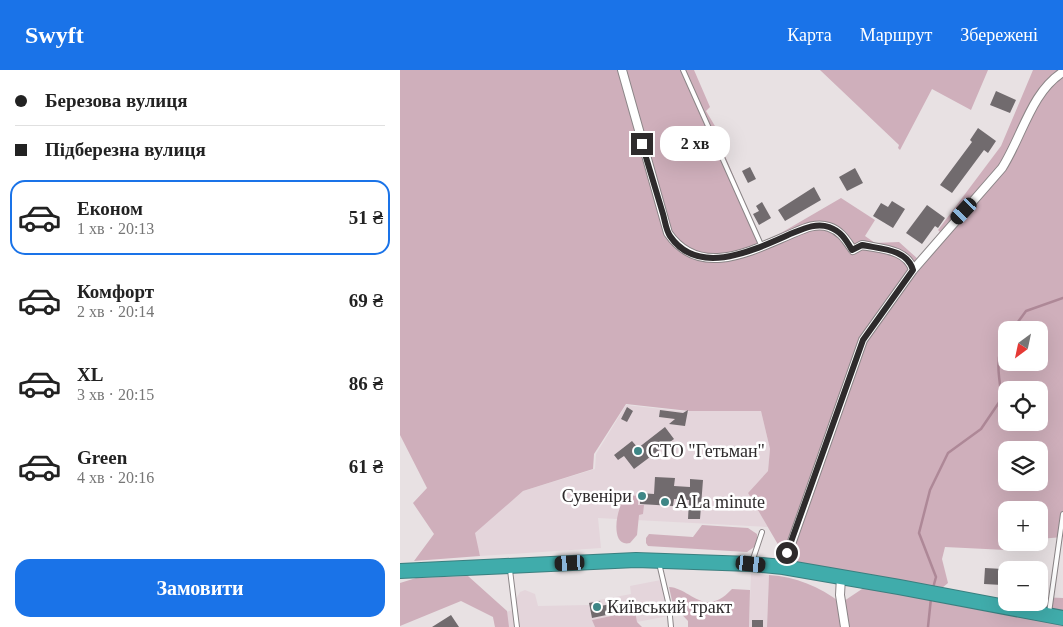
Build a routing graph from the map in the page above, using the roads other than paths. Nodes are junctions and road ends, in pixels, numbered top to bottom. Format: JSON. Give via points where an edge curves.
{"nodes":[{"id":1,"x":622,"y":70,"type":"edge"},
{"id":2,"x":683,"y":70,"type":"edge"},
{"id":3,"x":1063,"y":72,"type":"edge"},
{"id":4,"x":762,"y":246,"type":"junction"},
{"id":5,"x":913,"y":270,"type":"junction"},
{"id":6,"x":1063,"y":514,"type":"edge"},
{"id":7,"x":762,"y":532,"type":"dead end"},
{"id":8,"x":658,"y":560,"type":"junction"},
{"id":9,"x":751,"y":564,"type":"junction"},
{"id":10,"x":509,"y":566,"type":"junction"},
{"id":11,"x":783,"y":566,"type":"junction"},
{"id":12,"x":400,"y":571,"type":"edge"},
{"id":13,"x":841,"y":577,"type":"junction"},
{"id":14,"x":1048,"y":615,"type":"junction"},
{"id":15,"x":1063,"y":618,"type":"edge"},
{"id":16,"x":517,"y":627,"type":"edge"},
{"id":17,"x":671,"y":627,"type":"edge"},
{"id":18,"x":845,"y":627,"type":"edge"}],
"edges":[{"from":1,"to":4,"type":"street","via":[[668,233],[675,243],[703,259],[716,259]]},
{"from":2,"to":4,"type":"lane"},
{"from":3,"to":5,"type":"street","via":[[1043,88],[1002,168]]},
{"from":4,"to":5,"type":"street","via":[[810,226],[824,226],[841,233],[852,250],[862,245],[901,253],[912,264]]},
{"from":5,"to":11,"type":"street","via":[[863,340]]},
{"from":6,"to":14,"type":"lane"},
{"from":7,"to":9,"type":"lane"},
{"from":8,"to":9,"type":"highway"},
{"from":8,"to":10,"type":"highway"},
{"from":8,"to":17,"type":"lane"},
{"from":9,"to":11,"type":"highway"},
{"from":10,"to":12,"type":"highway"},
{"from":10,"to":16,"type":"lane"},
{"from":11,"to":13,"type":"highway"},
{"from":13,"to":14,"type":"highway"},
{"from":13,"to":18,"type":"street"},
{"from":14,"to":15,"type":"highway"}]}
